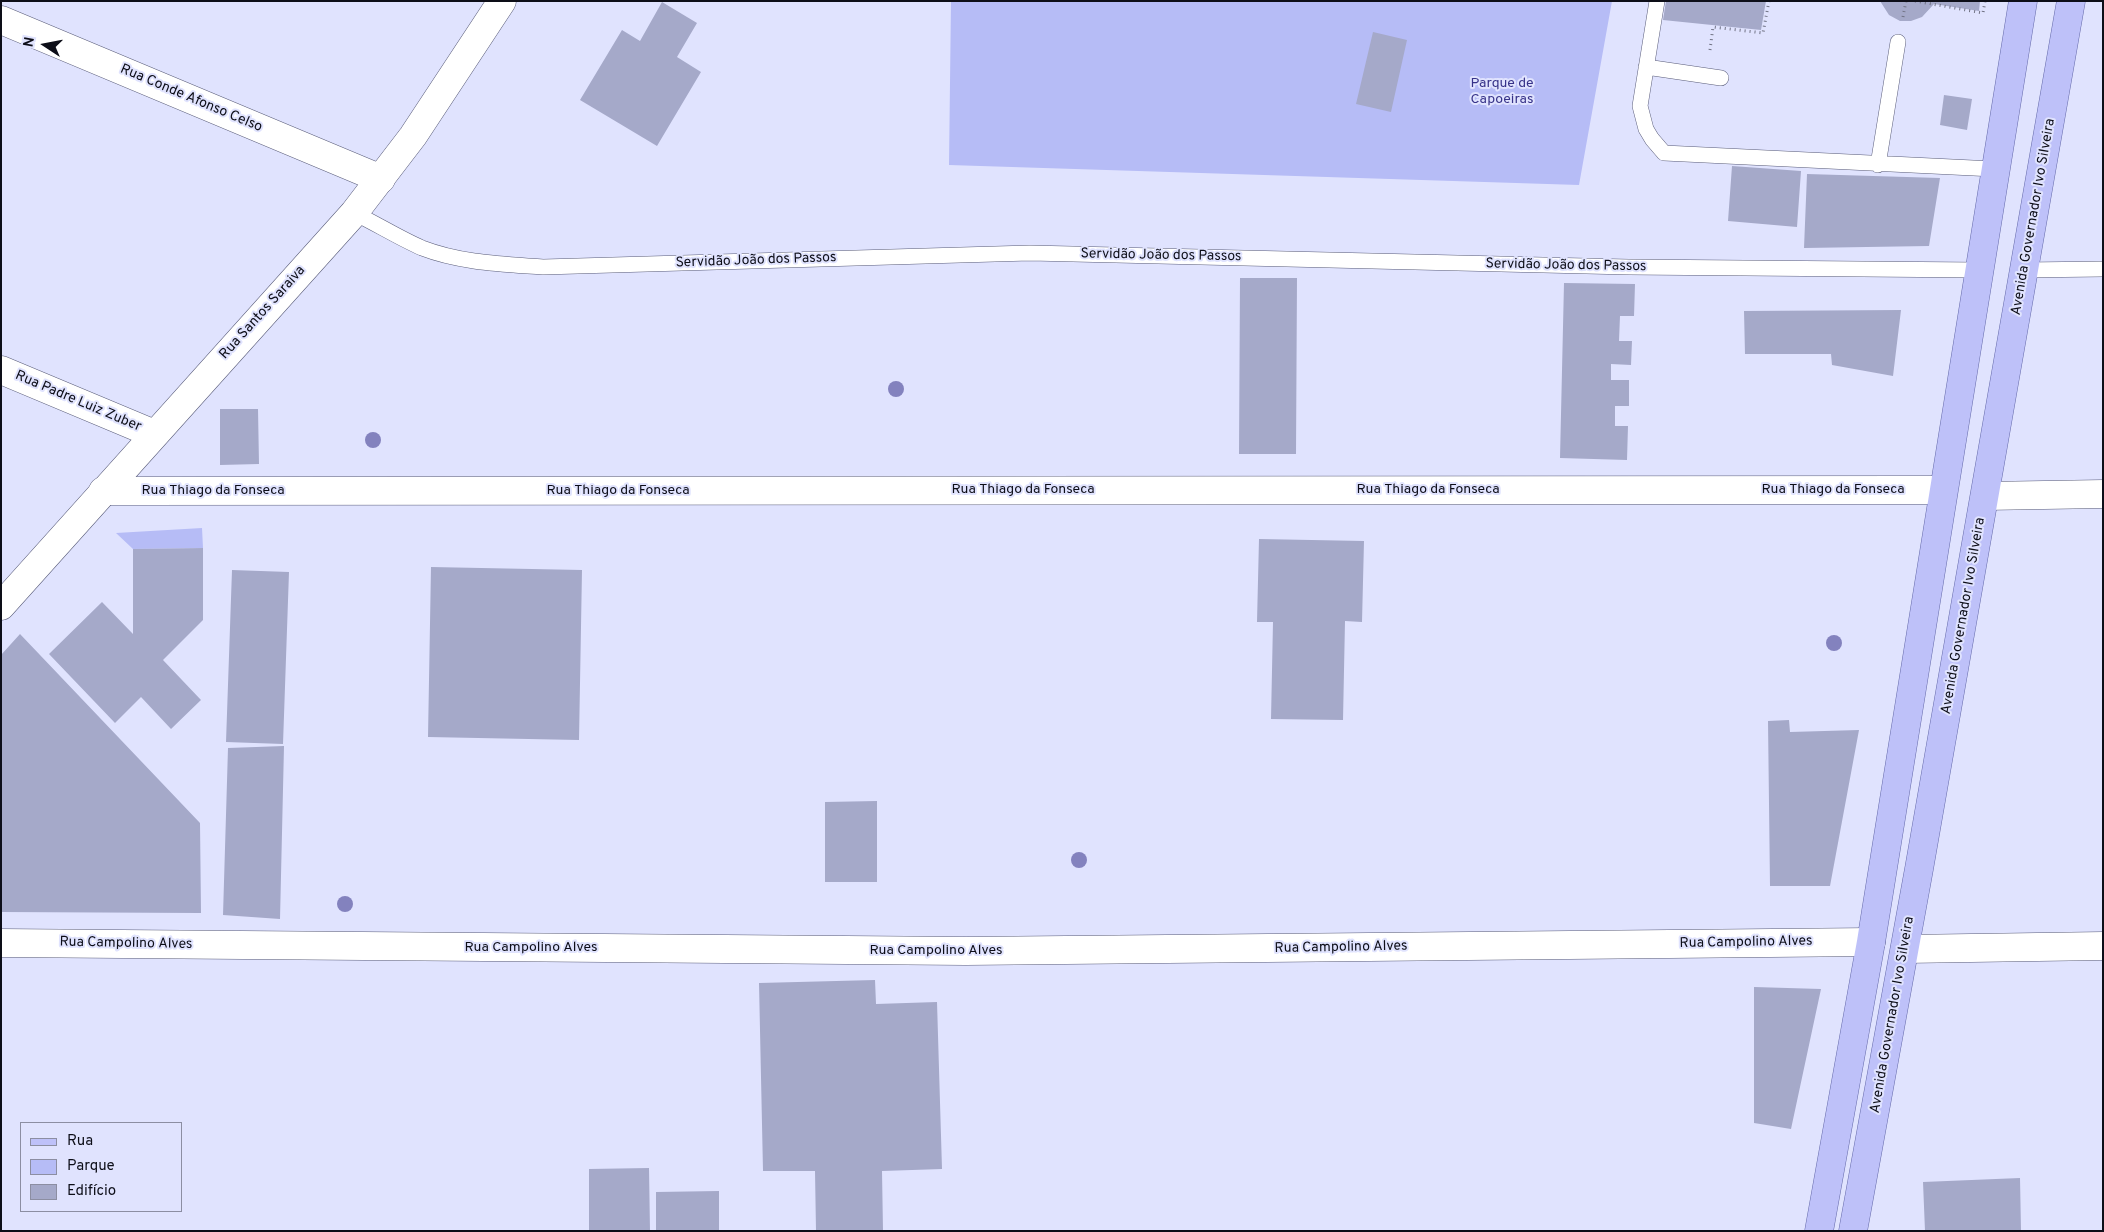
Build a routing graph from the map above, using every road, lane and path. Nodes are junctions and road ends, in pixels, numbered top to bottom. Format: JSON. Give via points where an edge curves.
{"nodes":[{"id":1,"x":502,"y":1,"type":"edge"},
{"id":2,"x":1657,"y":1,"type":"edge"},
{"id":3,"x":1769,"y":1,"type":"edge"},
{"id":4,"x":1915,"y":1,"type":"edge"},
{"id":5,"x":1985,"y":1,"type":"edge"},
{"id":6,"x":2023,"y":1,"type":"edge"},
{"id":7,"x":2071,"y":1,"type":"edge"},
{"id":8,"x":1,"y":20,"type":"edge"},
{"id":9,"x":1898,"y":42,"type":"dead end"},
{"id":10,"x":1646,"y":67,"type":"junction"},
{"id":11,"x":1714,"y":77,"type":"joint"},
{"id":12,"x":1878,"y":165,"type":"junction"},
{"id":13,"x":1994,"y":169,"type":"junction"},
{"id":14,"x":381,"y":179,"type":"junction"},
{"id":15,"x":354,"y":213,"type":"junction"},
{"id":16,"x":2103,"y":269,"type":"edge"},
{"id":17,"x":1978,"y":270,"type":"junction"},
{"id":18,"x":2024,"y":270,"type":"junction"},
{"id":19,"x":1,"y":370,"type":"edge"},
{"id":20,"x":154,"y":434,"type":"junction"},
{"id":21,"x":1943,"y":490,"type":"junction"},
{"id":22,"x":103,"y":492,"type":"junction"},
{"id":23,"x":2103,"y":494,"type":"edge"},
{"id":24,"x":1985,"y":496,"type":"junction"},
{"id":25,"x":1,"y":606,"type":"edge"},
{"id":26,"x":1871,"y":942,"type":"junction"},
{"id":27,"x":1,"y":943,"type":"edge"},
{"id":28,"x":2103,"y":946,"type":"edge"},
{"id":29,"x":1905,"y":949,"type":"junction"},
{"id":30,"x":1819,"y":1231,"type":"edge"},
{"id":31,"x":1853,"y":1231,"type":"edge"}],
"edges":[{"from":1,"to":14,"type":"street","name":"Rua Santos Saraiva","via":[[441,96]]},
{"from":2,"to":10,"type":"lane"},
{"from":3,"to":11,"type":"path","via":[[1763,33],[1713,27]]},
{"from":4,"to":5,"type":"path","via":[[1983,13]]},
{"from":6,"to":13,"type":"main road"},
{"from":7,"to":18,"type":"main road","name":"Avenida Governador Ivo Silveira"},
{"from":8,"to":14,"type":"street","name":"Rua Conde Afonso Celso"},
{"from":9,"to":12,"type":"lane"},
{"from":10,"to":11,"type":"lane"},
{"from":10,"to":12,"type":"lane","via":[[1640,106],[1646,129],[1664,153]]},
{"from":12,"to":13,"type":"lane"},
{"from":13,"to":17,"type":"main road"},
{"from":14,"to":15,"type":"street","name":"Rua Santos Saraiva"},
{"from":15,"to":17,"type":"lane","name":"Servidão João dos Passos","via":[[422,247],[449,256],[482,263],[543,267],[1030,253],[1640,268]]},
{"from":15,"to":20,"type":"street","name":"Rua Santos Saraiva"},
{"from":16,"to":18,"type":"lane"},
{"from":17,"to":21,"type":"main road"},
{"from":18,"to":24,"type":"main road","name":"Avenida Governador Ivo Silveira"},
{"from":19,"to":20,"type":"street","name":"Rua Padre Luiz Zuber"},
{"from":20,"to":22,"type":"street","name":"Rua Santos Saraiva"},
{"from":21,"to":22,"type":"street","name":"Rua Thiago da Fonseca"},
{"from":21,"to":26,"type":"main road"},
{"from":22,"to":25,"type":"street","name":"Rua Santos Saraiva"},
{"from":23,"to":24,"type":"street"},
{"from":24,"to":29,"type":"main road","name":"Avenida Governador Ivo Silveira"},
{"from":26,"to":27,"type":"street","name":"Rua Campolino Alves","via":[[976,951]]},
{"from":26,"to":30,"type":"main road"},
{"from":28,"to":29,"type":"street"},
{"from":29,"to":31,"type":"main road","name":"Avenida Governador Ivo Silveira"}]}
